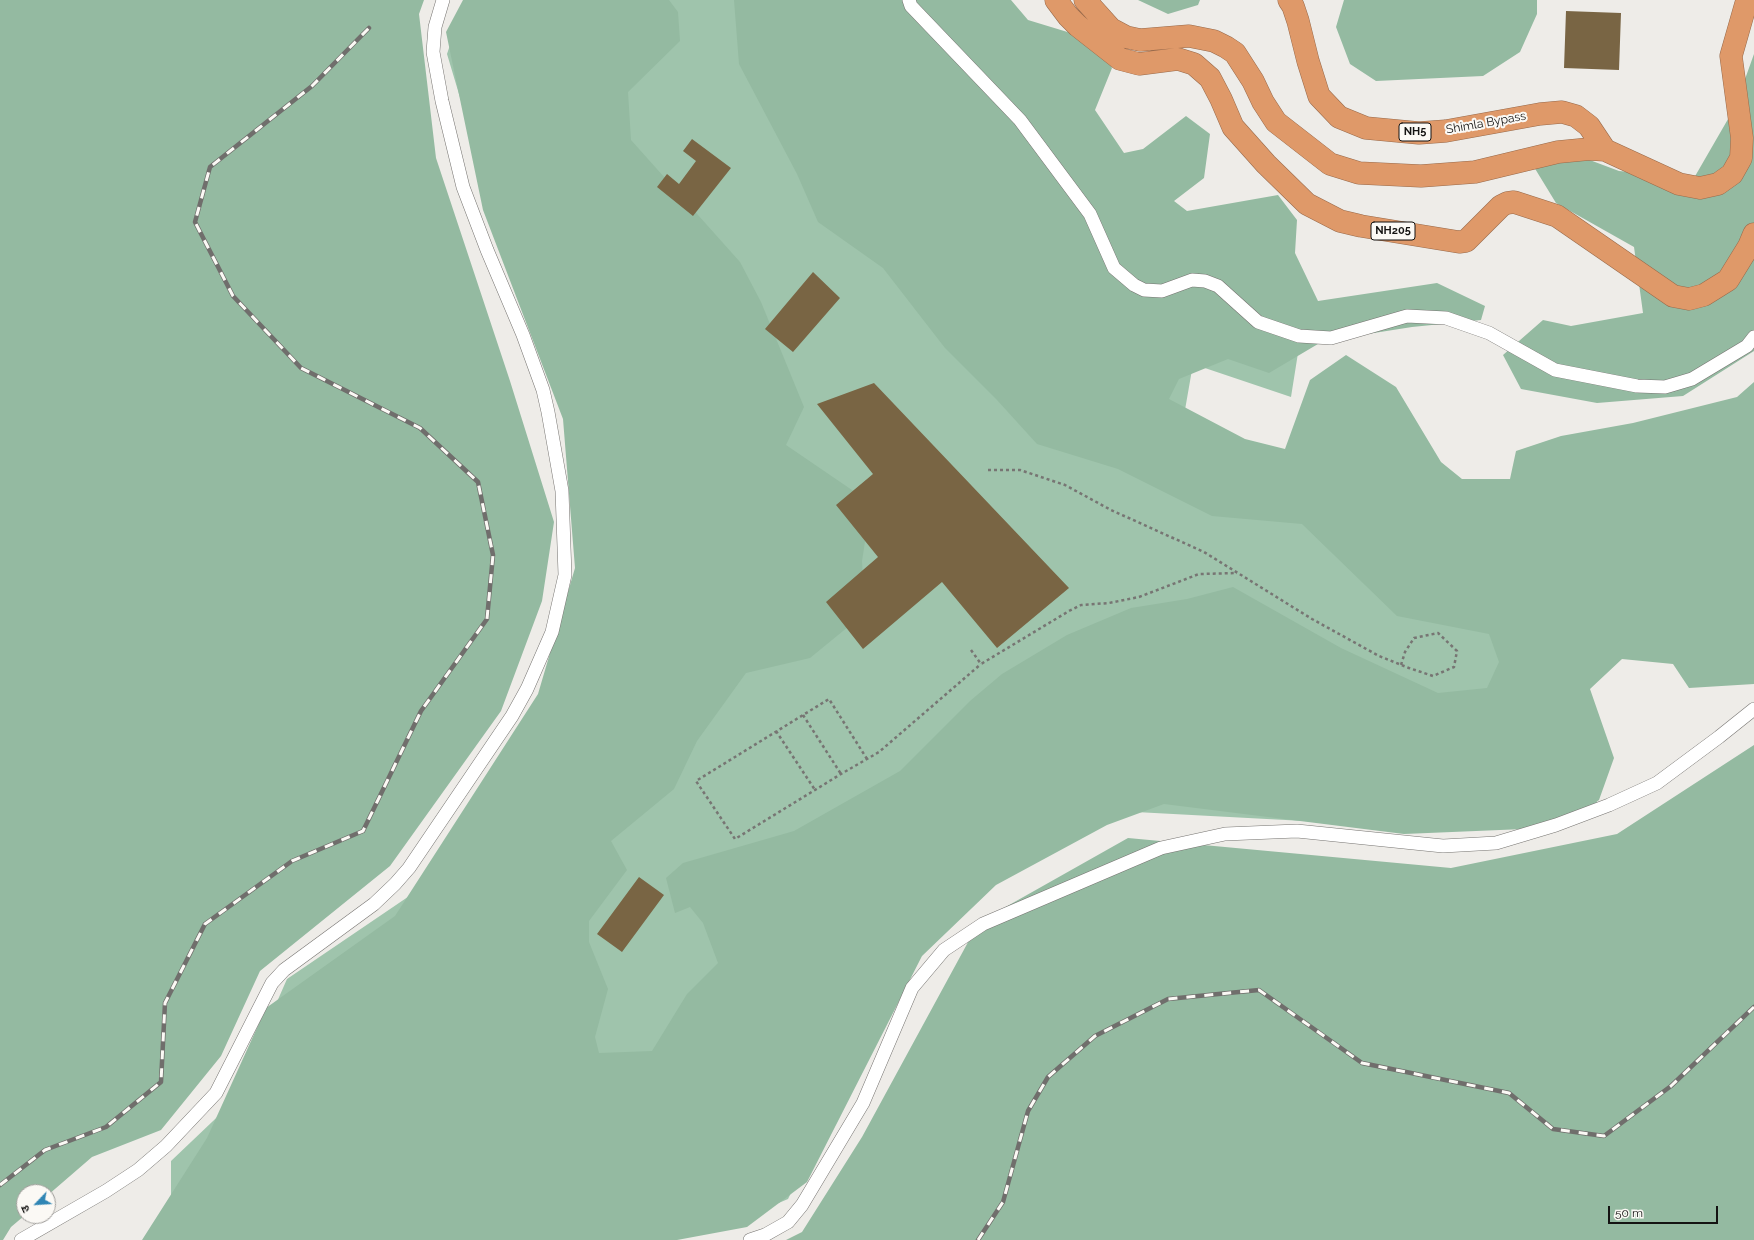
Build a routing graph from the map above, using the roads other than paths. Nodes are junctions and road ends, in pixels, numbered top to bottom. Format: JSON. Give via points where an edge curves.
{"nodes":[{"id":1,"x":442,"y":0,"type":"edge"},
{"id":2,"x":909,"y":0,"type":"edge"},
{"id":3,"x":1056,"y":0,"type":"edge"},
{"id":4,"x":1085,"y":0,"type":"edge"},
{"id":5,"x":1288,"y":0,"type":"edge"},
{"id":6,"x":1747,"y":0,"type":"edge"},
{"id":7,"x":1605,"y":150,"type":"junction"},
{"id":8,"x":1754,"y":234,"type":"edge"},
{"id":9,"x":1754,"y":337,"type":"edge"},
{"id":10,"x":1754,"y":709,"type":"edge"},
{"id":11,"x":21,"y":1240,"type":"edge"},
{"id":12,"x":750,"y":1240,"type":"edge"}],
"edges":[{"from":1,"to":11,"type":"street","via":[[435,27],[433,52],[443,108],[463,187],[539,377],[562,491],[565,575],[552,632],[512,716],[409,868],[374,904],[284,970],[272,983],[216,1093],[166,1146],[138,1170]]},
{"from":2,"to":9,"type":"street","via":[[911,6],[1020,120],[1090,214],[1114,268],[1144,290],[1162,291],[1192,280],[1205,281],[1218,286],[1258,322],[1299,336],[1331,338],[1407,316],[1446,318],[1489,333],[1555,370],[1637,386],[1665,387],[1692,380],[1747,346]]},
{"from":3,"to":8,"type":"highway","number":"NH205","via":[[1078,26],[1120,59],[1139,64],[1178,58],[1194,64],[1210,78],[1233,127],[1266,164],[1307,204],[1340,221],[1459,242],[1466,241],[1501,206],[1514,202],[1557,216],[1673,296],[1689,299],[1704,295],[1728,280]]},
{"from":4,"to":7,"type":"highway","via":[[1111,29],[1126,37],[1140,40],[1189,36],[1214,41],[1226,47],[1235,53],[1276,122],[1330,164],[1359,173],[1421,176],[1475,172],[1558,152]]},
{"from":5,"to":7,"type":"highway","name":"Shimla Bypass","number":"NH5","via":[[1298,21],[1319,96],[1339,116],[1366,128],[1419,133],[1562,112],[1576,116],[1589,126]]},
{"from":6,"to":7,"type":"highway","via":[[1731,56],[1742,138],[1741,158],[1732,174],[1718,184],[1700,188],[1679,184]]},
{"from":10,"to":12,"type":"street","via":[[1657,783],[1556,825],[1496,842],[1443,846],[1297,831],[1225,834],[1161,848],[983,924],[944,950],[912,988],[862,1103],[802,1205],[788,1222]]}]}
